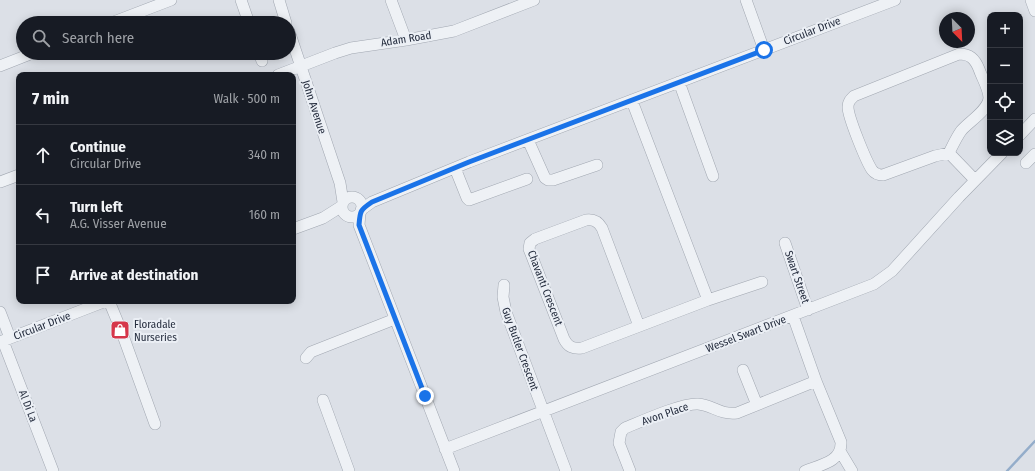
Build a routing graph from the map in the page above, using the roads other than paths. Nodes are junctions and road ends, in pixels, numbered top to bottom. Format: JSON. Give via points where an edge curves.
{"nodes":[{"id":1,"x":171,"y":0,"type":"edge"},
{"id":2,"x":241,"y":0,"type":"edge"},
{"id":3,"x":279,"y":0,"type":"edge"},
{"id":4,"x":391,"y":0,"type":"edge"},
{"id":5,"x":534,"y":0,"type":"edge"},
{"id":6,"x":746,"y":0,"type":"edge"},
{"id":7,"x":895,"y":0,"type":"edge"},
{"id":8,"x":1031,"y":0,"type":"edge"},
{"id":9,"x":1035,"y":11,"type":"edge"},
{"id":10,"x":129,"y":16,"type":"edge"},
{"id":11,"x":247,"y":16,"type":"edge"},
{"id":12,"x":284,"y":16,"type":"edge"},
{"id":13,"x":406,"y":40,"type":"junction"},
{"id":14,"x":764,"y":50,"type":"junction"},
{"id":15,"x":296,"y":52,"type":"edge"},
{"id":16,"x":16,"y":60,"type":"edge"},
{"id":17,"x":0,"y":66,"type":"edge"},
{"id":18,"x":301,"y":67,"type":"junction"},
{"id":19,"x":287,"y":72,"type":"edge"},
{"id":20,"x":679,"y":82,"type":"junction"},
{"id":21,"x":632,"y":100,"type":"junction"},
{"id":22,"x":1035,"y":119,"type":"edge"},
{"id":23,"x":1023,"y":132,"type":"edge"},
{"id":24,"x":528,"y":140,"type":"junction"},
{"id":25,"x":949,"y":153,"type":"junction"},
{"id":26,"x":1035,"y":154,"type":"edge"},
{"id":27,"x":999,"y":156,"type":"edge"},
{"id":28,"x":1026,"y":163,"type":"dead end"},
{"id":29,"x":596,"y":165,"type":"dead end"},
{"id":30,"x":455,"y":168,"type":"junction"},
{"id":31,"x":16,"y":176,"type":"edge"},
{"id":32,"x":713,"y":176,"type":"dead end"},
{"id":33,"x":527,"y":179,"type":"dead end"},
{"id":34,"x":975,"y":180,"type":"junction"},
{"id":35,"x":0,"y":182,"type":"edge"},
{"id":36,"x":352,"y":208,"type":"junction"},
{"id":37,"x":296,"y":228,"type":"edge"},
{"id":38,"x":785,"y":243,"type":"dead end"},
{"id":39,"x":762,"y":282,"type":"dead end"},
{"id":40,"x":504,"y":285,"type":"dead end"},
{"id":41,"x":708,"y":300,"type":"junction"},
{"id":42,"x":100,"y":304,"type":"edge"},
{"id":43,"x":109,"y":304,"type":"edge"},
{"id":44,"x":808,"y":310,"type":"junction"},
{"id":45,"x":0,"y":312,"type":"edge"},
{"id":46,"x":793,"y":316,"type":"junction"},
{"id":47,"x":395,"y":319,"type":"junction"},
{"id":48,"x":639,"y":326,"type":"junction"},
{"id":49,"x":4,"y":341,"type":"edge"},
{"id":50,"x":306,"y":358,"type":"dead end"},
{"id":51,"x":743,"y":370,"type":"dead end"},
{"id":52,"x":816,"y":381,"type":"junction"},
{"id":53,"x":323,"y":400,"type":"dead end"},
{"id":54,"x":757,"y":405,"type":"junction"},
{"id":55,"x":543,"y":412,"type":"junction"},
{"id":56,"x":155,"y":424,"type":"dead end"},
{"id":57,"x":445,"y":449,"type":"junction"},
{"id":58,"x":840,"y":451,"type":"junction"},
{"id":59,"x":53,"y":471,"type":"edge"},
{"id":60,"x":349,"y":471,"type":"edge"},
{"id":61,"x":454,"y":471,"type":"edge"},
{"id":62,"x":566,"y":471,"type":"edge"},
{"id":63,"x":630,"y":471,"type":"edge"},
{"id":64,"x":805,"y":471,"type":"edge"},
{"id":65,"x":852,"y":471,"type":"edge"}],
"edges":[{"from":1,"to":10,"type":"street"},
{"from":2,"to":11,"type":"street"},
{"from":3,"to":12,"type":"street"},
{"from":4,"to":13,"type":"street"},
{"from":5,"to":13,"type":"street","name":"Adam Road","via":[[454,31]]},
{"from":6,"to":14,"type":"street"},
{"from":7,"to":14,"type":"street","name":"Circular Drive"},
{"from":8,"to":9,"type":"street"},
{"from":13,"to":18,"type":"street","name":"Adam Road","via":[[345,49]]},
{"from":14,"to":20,"type":"street","name":"Circular Drive"},
{"from":15,"to":18,"type":"street","name":"John Avenue"},
{"from":16,"to":17,"type":"street"},
{"from":18,"to":19,"type":"street","name":"Adam Road"},
{"from":18,"to":36,"type":"street","name":"John Avenue","via":[[340,184]]},
{"from":20,"to":21,"type":"street","name":"Circular Drive"},
{"from":20,"to":32,"type":"street"},
{"from":21,"to":24,"type":"street","name":"Circular Drive"},
{"from":21,"to":41,"type":"street"},
{"from":22,"to":23,"type":"street"},
{"from":24,"to":29,"type":"street","via":[[548,180]]},
{"from":24,"to":30,"type":"street","name":"Circular Drive"},
{"from":25,"to":25,"type":"street","via":[[877,175],[872,170],[858,139],[848,108],[849,101],[854,96],[959,54],[972,57],[989,99],[980,114],[962,130]]},
{"from":25,"to":34,"type":"street"},
{"from":26,"to":28,"type":"street"},
{"from":27,"to":34,"type":"street","name":"Wessel Swart Drive"},
{"from":30,"to":33,"type":"street","via":[[469,200]]},
{"from":30,"to":36,"type":"street","name":"Circular Drive"},
{"from":31,"to":35,"type":"street"},
{"from":34,"to":44,"type":"street","name":"Wessel Swart Drive","via":[[881,280]]},
{"from":36,"to":37,"type":"street"},
{"from":36,"to":47,"type":"street","name":"John Avenue"},
{"from":38,"to":44,"type":"street","name":"Swart Street"},
{"from":39,"to":41,"type":"street","name":"Chavanti Crescent"},
{"from":40,"to":55,"type":"street","name":"Guy Butler Crescent","via":[[506,312]]},
{"from":41,"to":48,"type":"street","name":"Chavanti Crescent"},
{"from":42,"to":49,"type":"street","name":"Circular Drive"},
{"from":43,"to":56,"type":"street"},
{"from":44,"to":46,"type":"street","name":"Wessel Swart Drive"},
{"from":45,"to":49,"type":"street","name":"Al Di La"},
{"from":46,"to":52,"type":"street"},
{"from":46,"to":55,"type":"street","name":"Wessel Swart Drive"},
{"from":47,"to":50,"type":"street","via":[[311,352]]},
{"from":47,"to":57,"type":"street"},
{"from":48,"to":48,"type":"street","name":"Chavanti Crescent","via":[[582,348],[570,347],[564,339],[529,249],[530,243],[586,220],[598,223]]},
{"from":49,"to":59,"type":"street","name":"Al Di La"},
{"from":51,"to":54,"type":"street"},
{"from":52,"to":54,"type":"street","name":"Avon Place"},
{"from":52,"to":58,"type":"street","via":[[841,442]]},
{"from":53,"to":60,"type":"street"},
{"from":54,"to":63,"type":"street","name":"Avon Place","via":[[729,414],[703,405],[689,405],[625,428],[621,432],[619,443]]},
{"from":55,"to":57,"type":"street","name":"Wessel Swart Drive"},
{"from":55,"to":62,"type":"street","name":"Guy Butler Crescent"},
{"from":57,"to":61,"type":"street"},
{"from":58,"to":64,"type":"street","via":[[833,460]]},
{"from":58,"to":65,"type":"street"}]}
